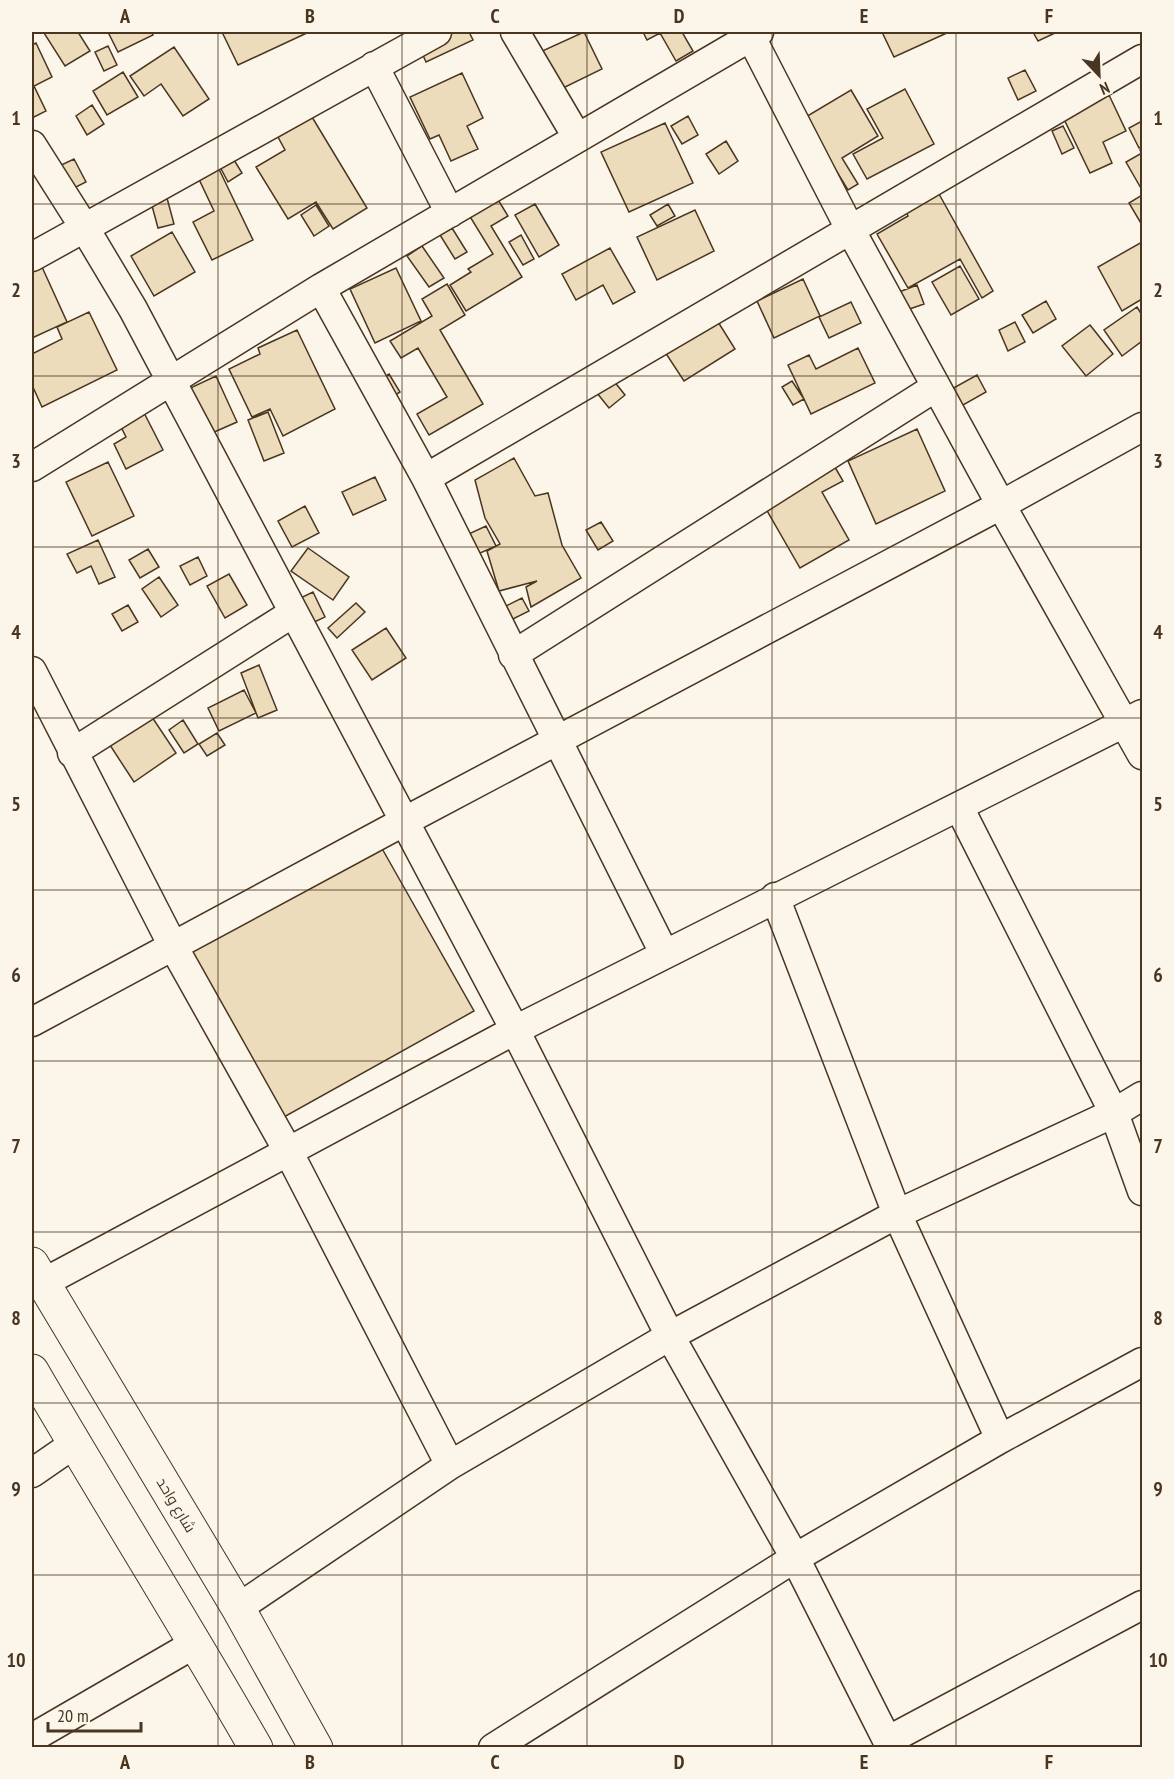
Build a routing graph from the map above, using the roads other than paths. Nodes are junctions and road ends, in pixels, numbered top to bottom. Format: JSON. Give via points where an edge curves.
{"nodes":[{"id":1,"x":437,"y":32,"type":"edge"},
{"id":2,"x":515,"y":32,"type":"edge"},
{"id":3,"x":755,"y":34,"type":"edge"},
{"id":4,"x":1143,"y":59,"type":"edge"},
{"id":5,"x":374,"y":66,"type":"junction"},
{"id":6,"x":576,"y":137,"type":"junction"},
{"id":7,"x":32,"y":145,"type":"edge"},
{"id":8,"x":450,"y":213,"type":"junction"},
{"id":9,"x":84,"y":227,"type":"junction"},
{"id":10,"x":850,"y":229,"type":"junction"},
{"id":11,"x":32,"y":257,"type":"edge"},
{"id":12,"x":321,"y":288,"type":"junction"},
{"id":13,"x":171,"y":380,"type":"junction"},
{"id":14,"x":936,"y":387,"type":"junction"},
{"id":15,"x":1143,"y":427,"type":"edge"},
{"id":16,"x":32,"y":467,"type":"edge"},
{"id":17,"x":426,"y":478,"type":"junction"},
{"id":18,"x":1001,"y":505,"type":"junction"},
{"id":19,"x":293,"y":613,"type":"junction"},
{"id":20,"x":513,"y":655,"type":"junction"},
{"id":21,"x":32,"y":671,"type":"edge"},
{"id":22,"x":1134,"y":718,"type":"edge"},
{"id":23,"x":557,"y":740,"type":"junction"},
{"id":24,"x":72,"y":753,"type":"junction"},
{"id":25,"x":1143,"y":755,"type":"edge"},
{"id":26,"x":959,"y":807,"type":"junction"},
{"id":27,"x":405,"y":820,"type":"junction"},
{"id":28,"x":775,"y":897,"type":"junction"},
{"id":29,"x":172,"y":946,"type":"junction"},
{"id":30,"x":664,"y":953,"type":"junction"},
{"id":31,"x":32,"y":1022,"type":"edge"},
{"id":32,"x":515,"y":1030,"type":"junction"},
{"id":33,"x":1143,"y":1096,"type":"edge"},
{"id":34,"x":1114,"y":1113,"type":"junction"},
{"id":35,"x":288,"y":1151,"type":"junction"},
{"id":36,"x":1143,"y":1191,"type":"edge"},
{"id":37,"x":897,"y":1214,"type":"junction"},
{"id":38,"x":37,"y":1274,"type":"edge"},
{"id":39,"x":670,"y":1336,"type":"junction"},
{"id":40,"x":1143,"y":1362,"type":"edge"},
{"id":41,"x":32,"y":1371,"type":"edge"},
{"id":42,"x":1000,"y":1439,"type":"junction"},
{"id":43,"x":74,"y":1444,"type":"junction"},
{"id":44,"x":450,"y":1465,"type":"junction"},
{"id":45,"x":32,"y":1473,"type":"edge"},
{"id":46,"x":795,"y":1558,"type":"junction"},
{"id":47,"x":1143,"y":1605,"type":"edge"},
{"id":48,"x":238,"y":1608,"type":"junction"},
{"id":49,"x":196,"y":1643,"type":"junction"},
{"id":50,"x":32,"y":1738,"type":"edge"},
{"id":51,"x":889,"y":1744,"type":"edge"},
{"id":52,"x":256,"y":1748,"type":"edge"},
{"id":53,"x":316,"y":1748,"type":"edge"},
{"id":54,"x":493,"y":1748,"type":"edge"}],
"edges":[{"from":1,"to":5,"type":"street"},
{"from":2,"to":6,"type":"street"},
{"from":3,"to":6,"type":"street"},
{"from":3,"to":10,"type":"street"},
{"from":4,"to":10,"type":"street"},
{"from":5,"to":8,"type":"street"},
{"from":5,"to":9,"type":"street"},
{"from":6,"to":8,"type":"street"},
{"from":7,"to":9,"type":"street"},
{"from":8,"to":12,"type":"street"},
{"from":9,"to":11,"type":"street"},
{"from":9,"to":13,"type":"street"},
{"from":10,"to":14,"type":"street"},
{"from":10,"to":17,"type":"street"},
{"from":12,"to":13,"type":"street"},
{"from":12,"to":17,"type":"street"},
{"from":13,"to":16,"type":"street"},
{"from":13,"to":19,"type":"street"},
{"from":14,"to":18,"type":"street"},
{"from":14,"to":20,"type":"street"},
{"from":15,"to":18,"type":"street"},
{"from":17,"to":20,"type":"street"},
{"from":18,"to":22,"type":"street"},
{"from":18,"to":23,"type":"street"},
{"from":19,"to":24,"type":"street"},
{"from":19,"to":27,"type":"street"},
{"from":20,"to":23,"type":"street"},
{"from":21,"to":24,"type":"street"},
{"from":22,"to":25,"type":"street"},
{"from":22,"to":26,"type":"street"},
{"from":23,"to":27,"type":"street"},
{"from":23,"to":30,"type":"street"},
{"from":24,"to":29,"type":"street"},
{"from":26,"to":28,"type":"street"},
{"from":26,"to":34,"type":"street"},
{"from":27,"to":29,"type":"street"},
{"from":27,"to":32,"type":"street"},
{"from":28,"to":30,"type":"street"},
{"from":28,"to":37,"type":"street"},
{"from":29,"to":31,"type":"street"},
{"from":29,"to":35,"type":"street"},
{"from":30,"to":32,"type":"street"},
{"from":32,"to":35,"type":"street"},
{"from":32,"to":39,"type":"street"},
{"from":33,"to":34,"type":"street"},
{"from":34,"to":36,"type":"street"},
{"from":34,"to":37,"type":"street"},
{"from":35,"to":38,"type":"street"},
{"from":35,"to":44,"type":"street"},
{"from":37,"to":39,"type":"street"},
{"from":37,"to":42,"type":"street"},
{"from":38,"to":48,"type":"street","name":"شارع واحد"},
{"from":39,"to":44,"type":"street"},
{"from":39,"to":46,"type":"street"},
{"from":40,"to":42,"type":"street"},
{"from":41,"to":43,"type":"street"},
{"from":42,"to":46,"type":"street"},
{"from":43,"to":45,"type":"street"},
{"from":43,"to":49,"type":"street"},
{"from":44,"to":48,"type":"street"},
{"from":46,"to":51,"type":"street"},
{"from":46,"to":54,"type":"street"},
{"from":47,"to":51,"type":"street"},
{"from":48,"to":53,"type":"street","name":"شارع واحد"},
{"from":49,"to":50,"type":"street"},
{"from":49,"to":52,"type":"street"}]}
